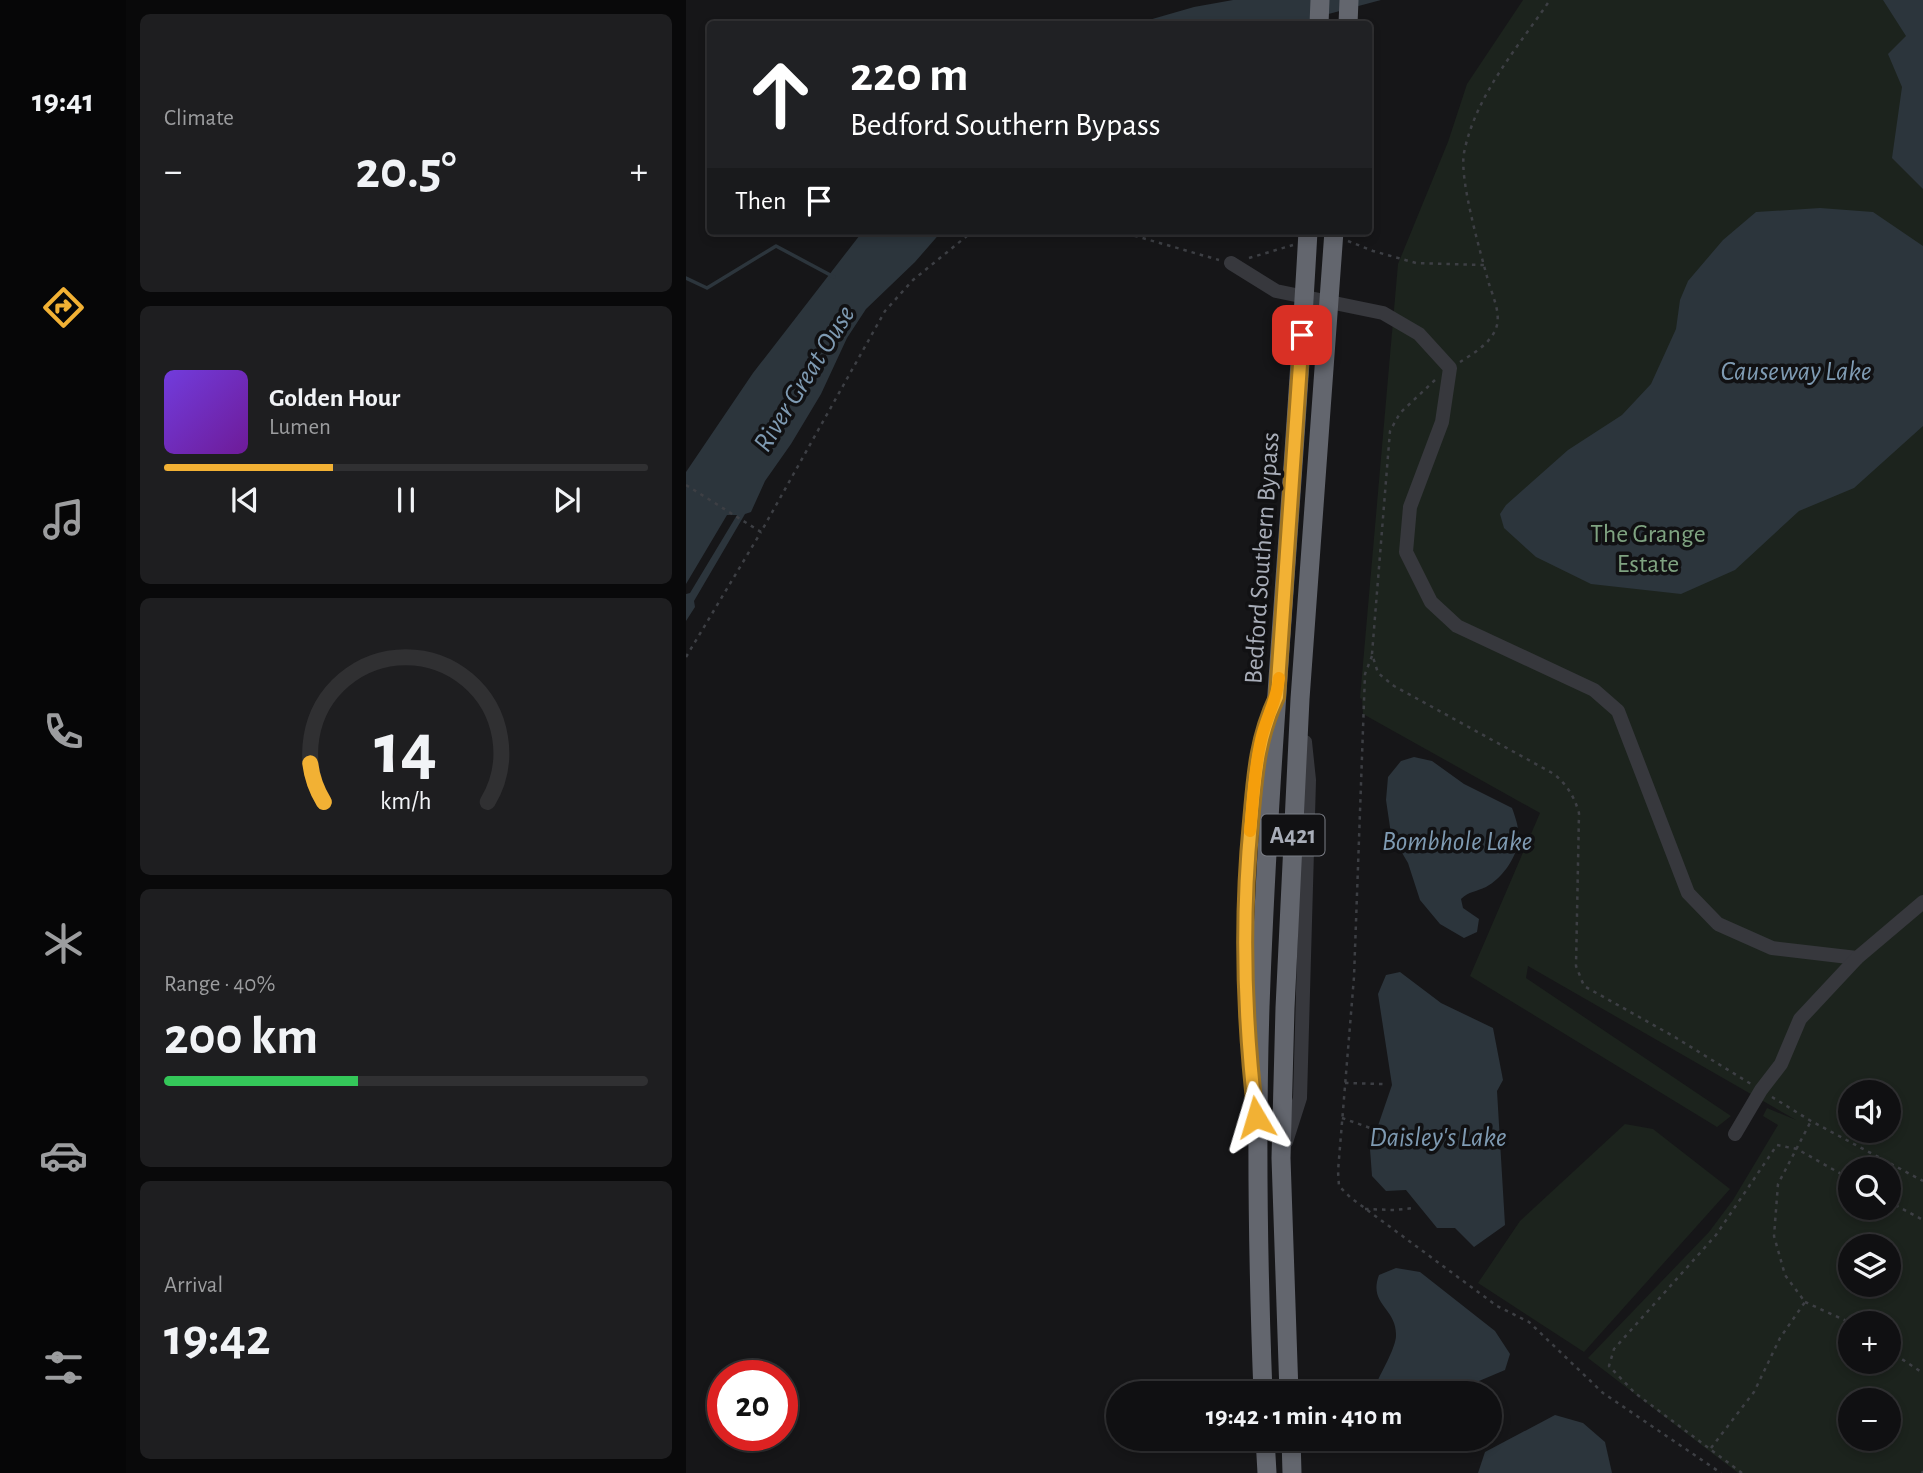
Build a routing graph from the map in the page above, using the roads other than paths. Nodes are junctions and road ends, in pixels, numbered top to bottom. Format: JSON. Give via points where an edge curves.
{"nodes":[{"id":1,"x":1320,"y":0,"type":"edge"},
{"id":2,"x":1349,"y":0,"type":"edge"},
{"id":3,"x":1319,"y":21,"type":"edge"},
{"id":4,"x":1348,"y":21,"type":"edge"},
{"id":5,"x":1337,"y":235,"type":"edge"},
{"id":6,"x":1302,"y":237,"type":"edge"},
{"id":7,"x":1231,"y":263,"type":"road end"},
{"id":8,"x":1923,"y":902,"type":"edge"},
{"id":9,"x":1857,"y":958,"type":"junction"},
{"id":10,"x":1735,"y":1134,"type":"dead end"},
{"id":11,"x":1263,"y":1381,"type":"edge"},
{"id":12,"x":1289,"y":1381,"type":"edge"},
{"id":13,"x":1266,"y":1451,"type":"edge"},
{"id":14,"x":1291,"y":1451,"type":"edge"},
{"id":15,"x":1267,"y":1473,"type":"edge"},
{"id":16,"x":1292,"y":1473,"type":"edge"}],
"edges":[{"from":1,"to":3,"type":"highway"},
{"from":2,"to":4,"type":"highway"},
{"from":5,"to":12,"type":"highway","name":"Bedford Southern Bypass","number":"A421","via":[[1300,699],[1285,1008],[1281,1158]]},
{"from":6,"to":11,"type":"highway","name":"Bedford Southern Bypass","number":"A421","via":[[1299,387],[1261,995],[1258,1138]]},
{"from":7,"to":9,"type":"lane","via":[[1276,291],[1383,313],[1419,334],[1450,368],[1442,422],[1410,507],[1406,552],[1430,602],[1457,626],[1594,690],[1618,711],[1688,893],[1718,924],[1772,948]]},
{"from":8,"to":9,"type":"lane"},
{"from":9,"to":10,"type":"lane","via":[[1800,1019],[1781,1064]]},
{"from":13,"to":15,"type":"highway"},
{"from":14,"to":16,"type":"highway"}]}
